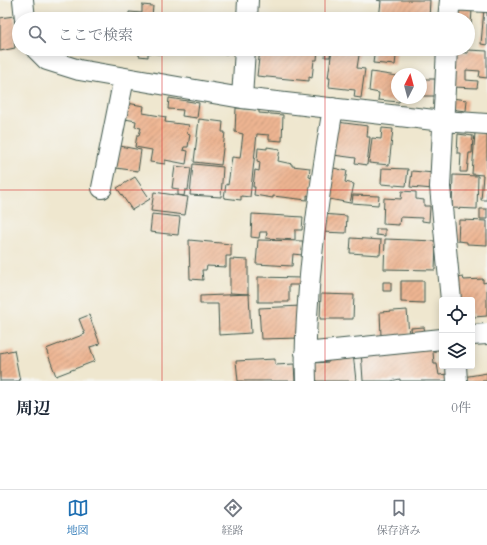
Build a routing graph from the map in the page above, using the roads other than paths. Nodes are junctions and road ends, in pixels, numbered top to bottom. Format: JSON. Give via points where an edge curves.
{"nodes":[{"id":1,"x":24,"y":0,"type":"edge"},
{"id":2,"x":248,"y":0,"type":"edge"},
{"id":3,"x":450,"y":0,"type":"edge"},
{"id":4,"x":487,"y":2,"type":"edge"},
{"id":5,"x":25,"y":12,"type":"edge"},
{"id":6,"x":247,"y":12,"type":"edge"},
{"id":7,"x":449,"y":12,"type":"edge"},
{"id":8,"x":43,"y":56,"type":"edge"},
{"id":9,"x":245,"y":56,"type":"edge"},
{"id":10,"x":447,"y":56,"type":"edge"},
{"id":11,"x":124,"y":78,"type":"junction"},
{"id":12,"x":242,"y":98,"type":"junction"},
{"id":13,"x":333,"y":108,"type":"junction"},
{"id":14,"x":443,"y":121,"type":"junction"},
{"id":15,"x":487,"y":124,"type":"edge"},
{"id":16,"x":102,"y":188,"type":"dead end"},
{"id":17,"x":451,"y":297,"type":"edge"},
{"id":18,"x":487,"y":334,"type":"edge"},
{"id":19,"x":475,"y":335,"type":"edge"},
{"id":20,"x":439,"y":339,"type":"edge"},
{"id":21,"x":305,"y":353,"type":"junction"},
{"id":22,"x":456,"y":369,"type":"edge"},
{"id":23,"x":306,"y":381,"type":"edge"},
{"id":24,"x":457,"y":381,"type":"edge"}],
"edges":[{"from":1,"to":5,"type":"street"},
{"from":2,"to":6,"type":"street"},
{"from":3,"to":4,"type":"street"},
{"from":3,"to":7,"type":"street"},
{"from":8,"to":11,"type":"street","via":[[47,60],[80,70]]},
{"from":9,"to":12,"type":"street"},
{"from":10,"to":14,"type":"street"},
{"from":11,"to":12,"type":"street"},
{"from":11,"to":16,"type":"street"},
{"from":12,"to":13,"type":"street"},
{"from":13,"to":14,"type":"street"},
{"from":13,"to":21,"type":"street","via":[[311,256]]},
{"from":14,"to":15,"type":"street"},
{"from":14,"to":17,"type":"street","via":[[440,188]]},
{"from":18,"to":19,"type":"street"},
{"from":20,"to":21,"type":"street"},
{"from":21,"to":23,"type":"street"},
{"from":22,"to":24,"type":"street"}]}
